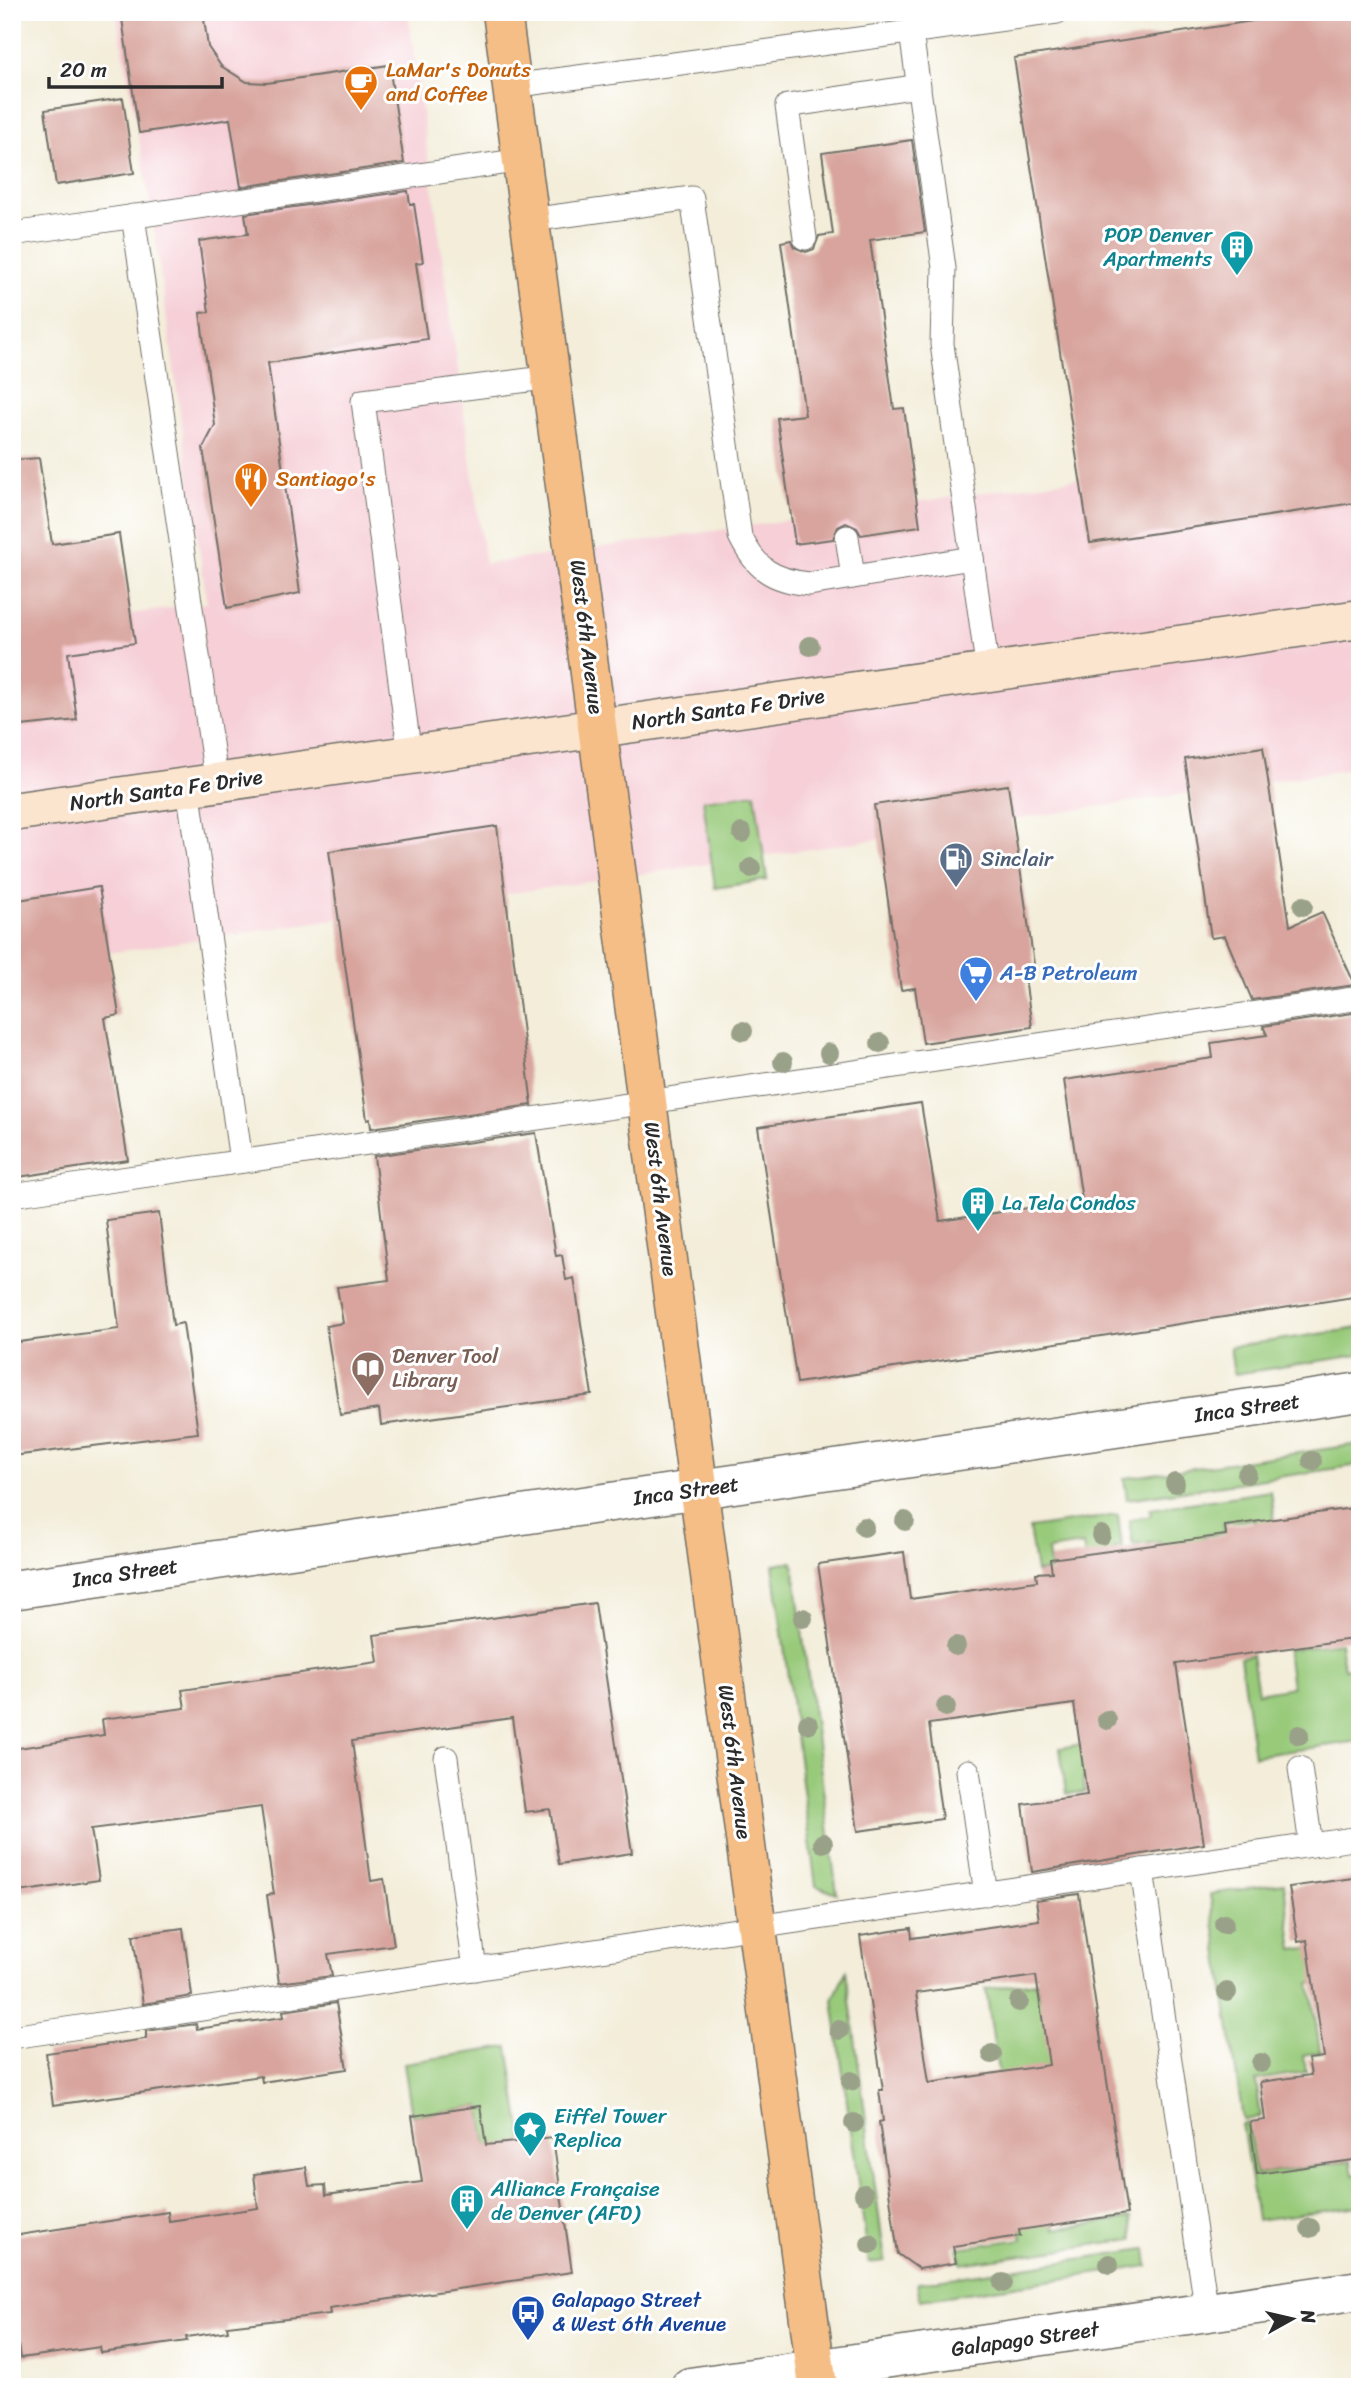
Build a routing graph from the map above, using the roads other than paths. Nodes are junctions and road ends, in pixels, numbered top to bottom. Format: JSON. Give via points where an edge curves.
{"nodes":[{"id":1,"x":502,"y":12,"type":"edge"},
{"id":2,"x":1057,"y":12,"type":"edge"},
{"id":3,"x":911,"y":32,"type":"junction"},
{"id":4,"x":512,"y":86,"type":"junction"},
{"id":5,"x":919,"y":86,"type":"junction"},
{"id":6,"x":522,"y":160,"type":"junction"},
{"id":7,"x":133,"y":216,"type":"junction"},
{"id":8,"x":530,"y":220,"type":"junction"},
{"id":9,"x":12,"y":233,"type":"edge"},
{"id":10,"x":805,"y":238,"type":"dead end"},
{"id":11,"x":552,"y":377,"type":"junction"},
{"id":12,"x":847,"y":537,"type":"dead end"},
{"id":13,"x":972,"y":558,"type":"junction"},
{"id":14,"x":853,"y":577,"type":"junction"},
{"id":15,"x":1360,"y":619,"type":"edge"},
{"id":16,"x":988,"y":672,"type":"junction"},
{"id":17,"x":598,"y":728,"type":"junction"},
{"id":18,"x":410,"y":756,"type":"junction"},
{"id":19,"x":203,"y":785,"type":"junction"},
{"id":20,"x":12,"y":812,"type":"edge"},
{"id":21,"x":1360,"y":998,"type":"edge"},
{"id":22,"x":648,"y":1103,"type":"junction"},
{"id":23,"x":241,"y":1161,"type":"junction"},
{"id":24,"x":12,"y":1195,"type":"edge"},
{"id":25,"x":1360,"y":1392,"type":"edge"},
{"id":26,"x":699,"y":1490,"type":"junction"},
{"id":27,"x":12,"y":1590,"type":"edge"},
{"id":28,"x":446,"y":1758,"type":"dead end"},
{"id":29,"x":1300,"y":1768,"type":"dead end"},
{"id":30,"x":968,"y":1771,"type":"dead end"},
{"id":31,"x":1360,"y":1838,"type":"edge"},
{"id":32,"x":1311,"y":1845,"type":"junction"},
{"id":33,"x":1142,"y":1870,"type":"junction"},
{"id":34,"x":986,"y":1894,"type":"junction"},
{"id":35,"x":756,"y":1927,"type":"junction"},
{"id":36,"x":475,"y":1969,"type":"junction"},
{"id":37,"x":12,"y":2037,"type":"edge"},
{"id":38,"x":1360,"y":2290,"type":"edge"},
{"id":39,"x":1206,"y":2312,"type":"junction"},
{"id":40,"x":816,"y":2378,"type":"edge"},
{"id":41,"x":690,"y":2387,"type":"edge"}],
"edges":[{"from":1,"to":4,"type":"main road","name":"West 6th Avenue"},
{"from":2,"to":3,"type":"lane"},
{"from":3,"to":4,"type":"lane"},
{"from":3,"to":5,"type":"lane"},
{"from":4,"to":6,"type":"main road","name":"West 6th Avenue"},
{"from":5,"to":10,"type":"lane","via":[[787,106]]},
{"from":5,"to":13,"type":"lane","via":[[944,268],[942,344]]},
{"from":6,"to":7,"type":"lane"},
{"from":6,"to":8,"type":"main road","name":"West 6th Avenue"},
{"from":7,"to":9,"type":"lane"},
{"from":7,"to":19,"type":"lane"},
{"from":8,"to":11,"type":"main road","name":"West 6th Avenue"},
{"from":8,"to":14,"type":"lane","via":[[692,198],[740,536],[750,556],[766,572],[786,582],[808,584]]},
{"from":11,"to":17,"type":"main road","name":"West 6th Avenue"},
{"from":11,"to":18,"type":"lane","via":[[363,401]]},
{"from":12,"to":14,"type":"lane"},
{"from":13,"to":14,"type":"lane"},
{"from":13,"to":16,"type":"lane"},
{"from":15,"to":16,"type":"main road","name":"North Santa Fe Drive"},
{"from":16,"to":17,"type":"main road","name":"North Santa Fe Drive"},
{"from":17,"to":18,"type":"main road","name":"North Santa Fe Drive"},
{"from":17,"to":22,"type":"main road","name":"West 6th Avenue"},
{"from":18,"to":19,"type":"main road","name":"North Santa Fe Drive"},
{"from":19,"to":20,"type":"main road","name":"North Santa Fe Drive"},
{"from":19,"to":23,"type":"lane"},
{"from":21,"to":22,"type":"lane"},
{"from":22,"to":23,"type":"lane"},
{"from":22,"to":26,"type":"main road","name":"West 6th Avenue"},
{"from":23,"to":24,"type":"lane"},
{"from":25,"to":26,"type":"street","name":"Inca Street"},
{"from":26,"to":27,"type":"street","name":"Inca Street"},
{"from":26,"to":35,"type":"main road","name":"West 6th Avenue"},
{"from":28,"to":36,"type":"lane"},
{"from":29,"to":32,"type":"lane"},
{"from":30,"to":34,"type":"lane"},
{"from":31,"to":32,"type":"lane"},
{"from":32,"to":33,"type":"lane"},
{"from":33,"to":34,"type":"lane"},
{"from":33,"to":39,"type":"lane"},
{"from":34,"to":35,"type":"lane"},
{"from":35,"to":36,"type":"lane"},
{"from":35,"to":40,"type":"main road","name":"West 6th Avenue"},
{"from":36,"to":37,"type":"lane"},
{"from":38,"to":39,"type":"street","name":"Galapago Street"},
{"from":39,"to":40,"type":"street","name":"Galapago Street"},
{"from":40,"to":41,"type":"street","name":"Galapago Street"}]}
